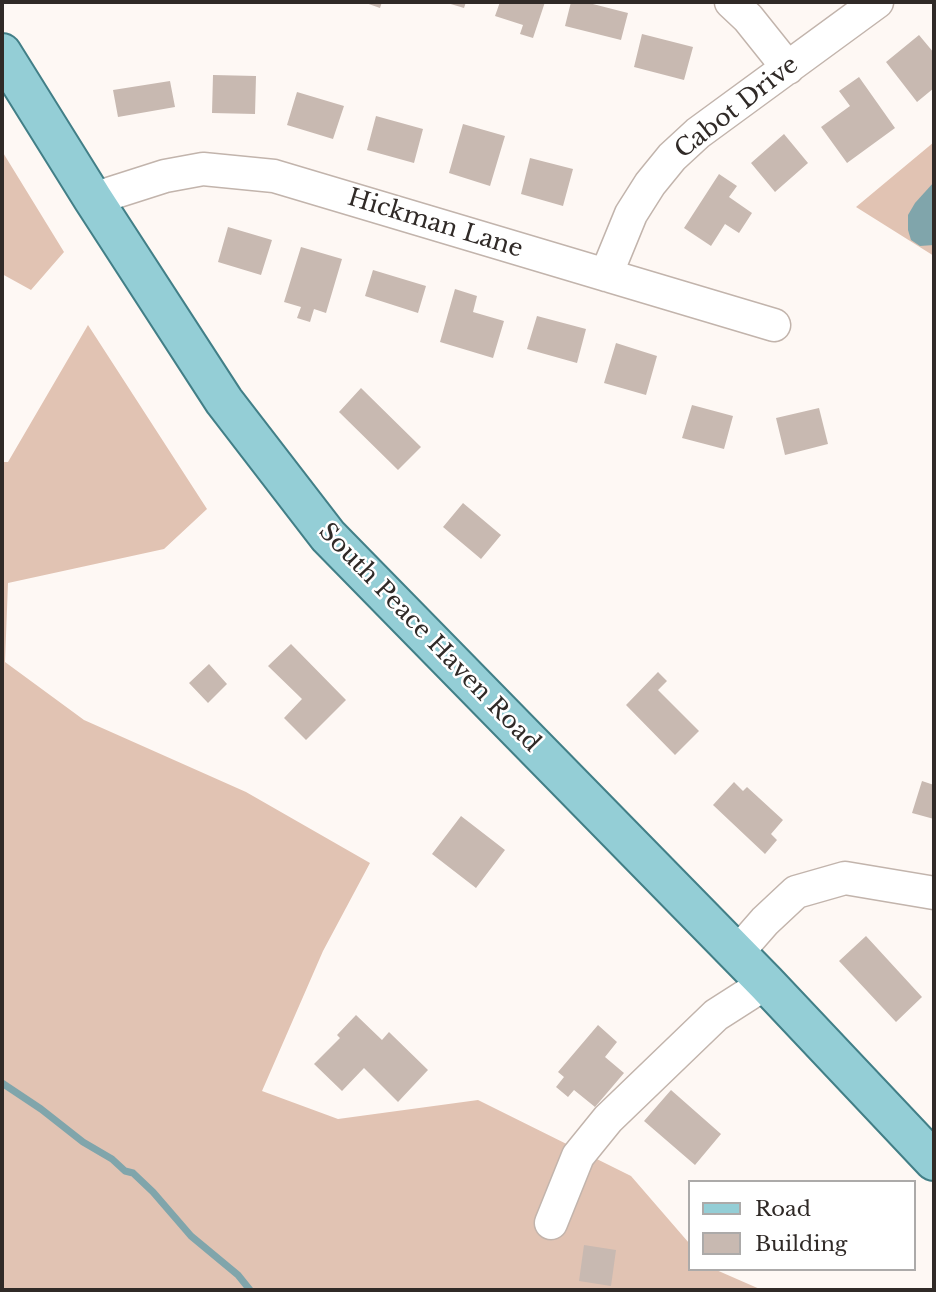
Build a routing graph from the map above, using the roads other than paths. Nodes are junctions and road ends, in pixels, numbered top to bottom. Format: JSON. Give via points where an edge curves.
{"nodes":[{"id":1,"x":731,"y":2,"type":"edge"},
{"id":2,"x":877,"y":2,"type":"edge"},
{"id":3,"x":2,"y":52,"type":"edge"},
{"id":4,"x":788,"y":68,"type":"junction"},
{"id":5,"x":93,"y":199,"type":"junction"},
{"id":6,"x":606,"y":275,"type":"junction"},
{"id":7,"x":774,"y":325,"type":"dead end"},
{"id":8,"x":934,"y":894,"type":"edge"},
{"id":9,"x":737,"y":953,"type":"junction"},
{"id":10,"x":766,"y":983,"type":"junction"},
{"id":11,"x":934,"y":1161,"type":"edge"},
{"id":12,"x":551,"y":1223,"type":"dead end"}],
"edges":[{"from":1,"to":4,"type":"street"},
{"from":2,"to":4,"type":"street","name":"Cabot Drive"},
{"from":3,"to":5,"type":"main road","name":"South Peace Haven Road"},
{"from":4,"to":6,"type":"street","name":"Cabot Drive","via":[[698,132],[672,157],[631,214]]},
{"from":5,"to":6,"type":"street","name":"Hickman Lane","via":[[203,169],[274,176]]},
{"from":5,"to":9,"type":"main road","name":"South Peace Haven Road","via":[[224,401],[328,536]]},
{"from":6,"to":7,"type":"street","name":"Hickman Lane"},
{"from":8,"to":9,"type":"street","via":[[845,878],[796,892]]},
{"from":9,"to":10,"type":"main road","name":"South Peace Haven Road"},
{"from":10,"to":11,"type":"main road","name":"South Peace Haven Road"},
{"from":10,"to":12,"type":"street","via":[[716,1015],[608,1119],[578,1156]]}]}
